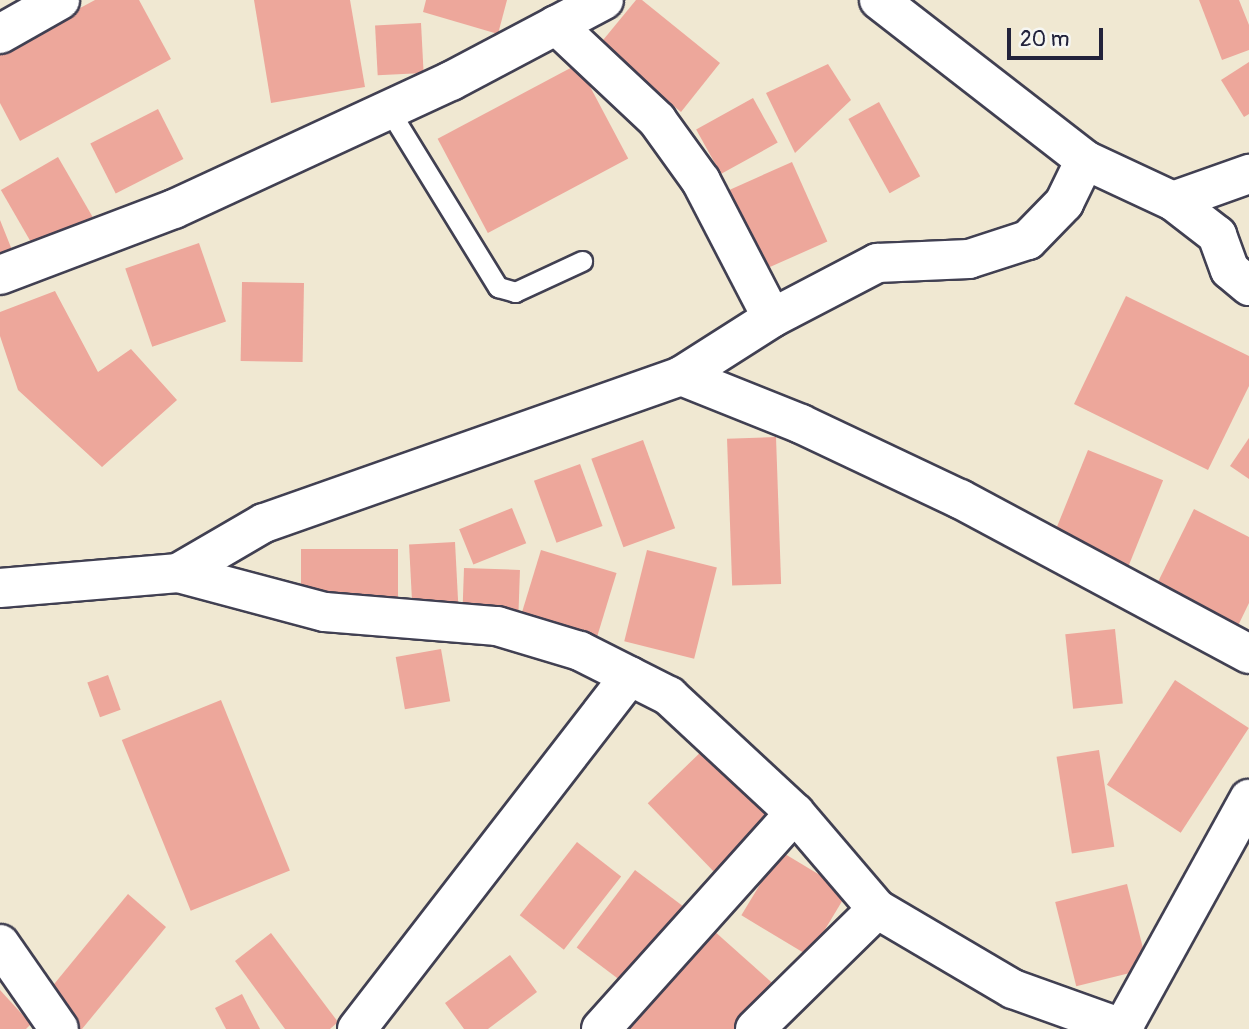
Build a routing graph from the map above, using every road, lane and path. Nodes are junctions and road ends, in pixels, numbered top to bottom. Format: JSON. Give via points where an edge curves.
{"nodes":[{"id":1,"x":60,"y":0,"type":"edge"},
{"id":2,"x":604,"y":0,"type":"edge"},
{"id":3,"x":879,"y":0,"type":"edge"},
{"id":4,"x":556,"y":25,"type":"junction"},
{"id":5,"x":0,"y":34,"type":"edge"},
{"id":6,"x":389,"y":110,"type":"junction"},
{"id":7,"x":1085,"y":160,"type":"junction"},
{"id":8,"x":1249,"y":174,"type":"edge"},
{"id":9,"x":1173,"y":201,"type":"junction"},
{"id":10,"x":1233,"y":240,"type":"edge"},
{"id":11,"x":582,"y":261,"type":"dead end"},
{"id":12,"x":0,"y":275,"type":"edge"},
{"id":13,"x":1249,"y":286,"type":"edge"},
{"id":14,"x":772,"y":318,"type":"junction"},
{"id":15,"x":681,"y":376,"type":"junction"},
{"id":16,"x":178,"y":573,"type":"junction"},
{"id":17,"x":0,"y":588,"type":"edge"},
{"id":18,"x":1249,"y":654,"type":"edge"},
{"id":19,"x":630,"y":676,"type":"junction"},
{"id":20,"x":1249,"y":799,"type":"edge"},
{"id":21,"x":795,"y":813,"type":"junction"},
{"id":22,"x":877,"y":909,"type":"junction"},
{"id":23,"x":0,"y":944,"type":"edge"},
{"id":24,"x":1123,"y":1028,"type":"edge"},
{"id":25,"x":59,"y":1029,"type":"edge"},
{"id":26,"x":357,"y":1029,"type":"edge"},
{"id":27,"x":601,"y":1029,"type":"edge"},
{"id":28,"x":755,"y":1029,"type":"edge"}],
"edges":[{"from":1,"to":5,"type":"street"},
{"from":2,"to":4,"type":"street"},
{"from":3,"to":7,"type":"street"},
{"from":4,"to":6,"type":"street"},
{"from":4,"to":14,"type":"street","via":[[664,130],[701,181]]},
{"from":6,"to":11,"type":"lane","via":[[498,287],[515,292]]},
{"from":6,"to":12,"type":"street","via":[[174,209]]},
{"from":7,"to":9,"type":"street"},
{"from":7,"to":14,"type":"street","via":[[1064,203],[1028,240],[969,259],[877,263]]},
{"from":8,"to":9,"type":"street"},
{"from":9,"to":10,"type":"street"},
{"from":10,"to":13,"type":"street","via":[[1230,270]]},
{"from":14,"to":15,"type":"street"},
{"from":15,"to":16,"type":"street","via":[[264,523]]},
{"from":15,"to":18,"type":"street","via":[[801,424],[960,499]]},
{"from":16,"to":17,"type":"street"},
{"from":16,"to":19,"type":"street","via":[[325,612],[497,626],[580,651]]},
{"from":19,"to":21,"type":"street","via":[[669,696]]},
{"from":19,"to":26,"type":"street"},
{"from":20,"to":24,"type":"street"},
{"from":21,"to":22,"type":"street"},
{"from":21,"to":27,"type":"street"},
{"from":22,"to":24,"type":"street","via":[[1013,989]]},
{"from":22,"to":28,"type":"street"},
{"from":23,"to":25,"type":"street"}]}
